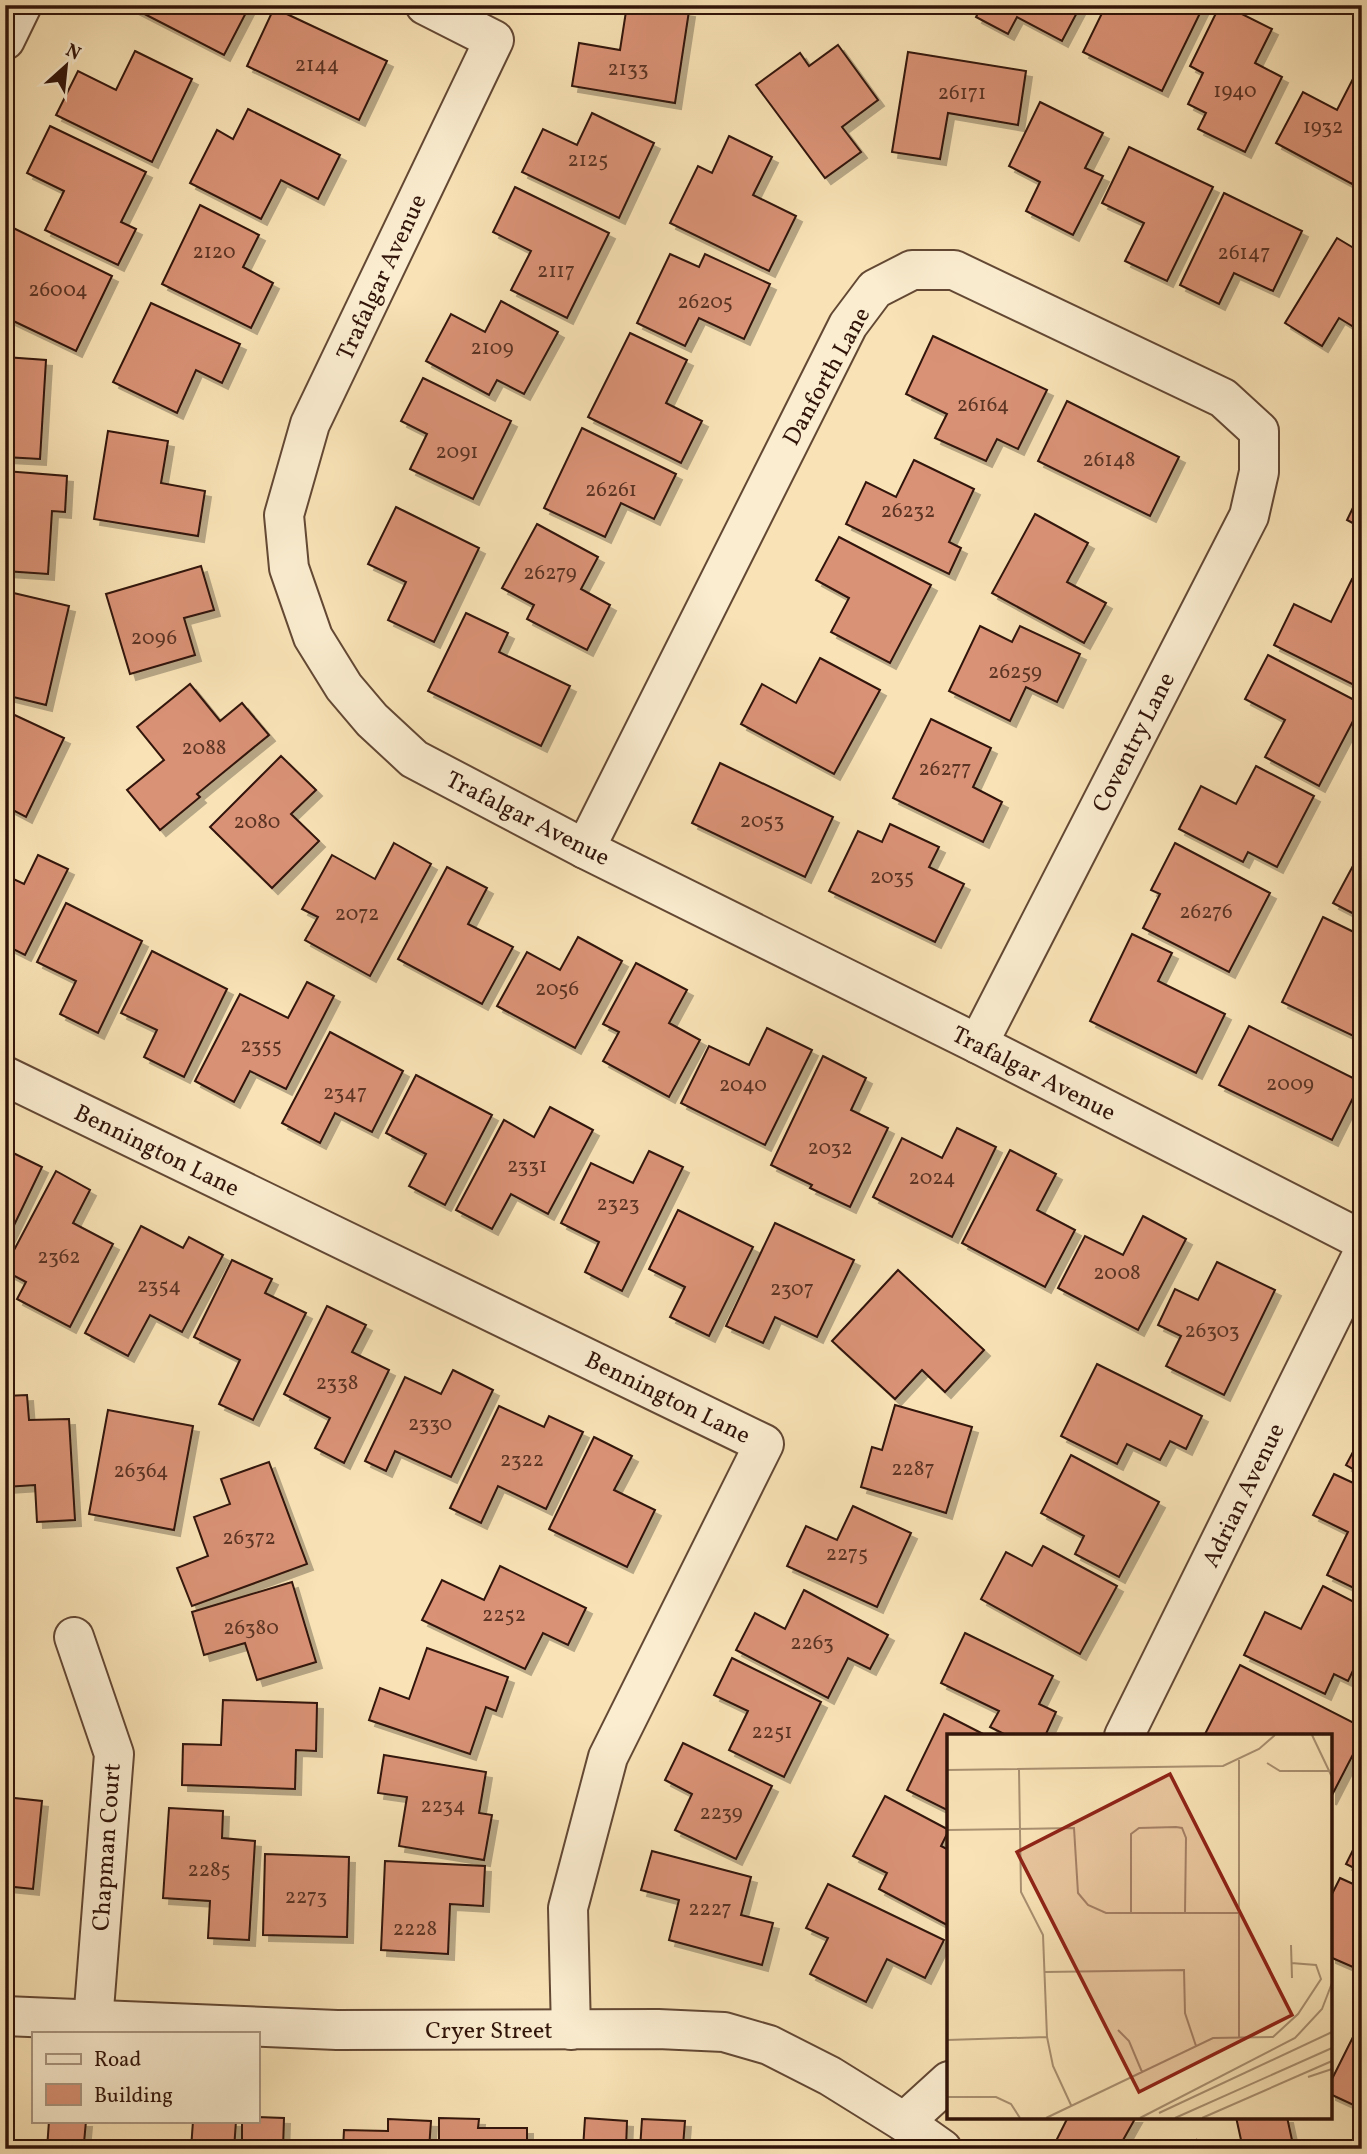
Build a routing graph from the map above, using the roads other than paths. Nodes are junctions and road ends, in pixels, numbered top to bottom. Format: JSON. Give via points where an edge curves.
{"nodes":[{"id":1,"x":22,"y":5,"type":"edge"},
{"id":2,"x":425,"y":5,"type":"edge"},
{"id":3,"x":5,"y":40,"type":"edge"},
{"id":4,"x":1259,"y":431,"type":"joint"},
{"id":5,"x":585,"y":849,"type":"junction"},
{"id":6,"x":978,"y":1044,"type":"junction"},
{"id":7,"x":5,"y":1076,"type":"edge"},
{"id":8,"x":1362,"y":1240,"type":"edge"},
{"id":9,"x":1362,"y":1255,"type":"edge"},
{"id":10,"x":74,"y":1637,"type":"dead end"},
{"id":11,"x":1125,"y":1734,"type":"edge"},
{"id":12,"x":5,"y":2016,"type":"edge"},
{"id":13,"x":93,"y":2022,"type":"junction"},
{"id":14,"x":571,"y":2030,"type":"junction"},
{"id":15,"x":947,"y":2083,"type":"edge"},
{"id":16,"x":904,"y":2122,"type":"junction"},
{"id":17,"x":942,"y":2149,"type":"edge"}],
"edges":[{"from":1,"to":3,"type":"street"},
{"from":2,"to":5,"type":"street","name":"Trafalgar Avenue","via":[[494,40],[310,424],[284,515],[289,568],[313,637],[344,687],[381,728],[414,759]]},
{"from":4,"to":5,"type":"street","name":"Danforth Lane","via":[[1223,398],[954,270],[912,270],[875,289],[848,325]]},
{"from":4,"to":6,"type":"street","name":"Coventry Lane","via":[[1259,472],[1249,516]]},
{"from":5,"to":6,"type":"street","name":"Trafalgar Avenue"},
{"from":6,"to":8,"type":"street","name":"Trafalgar Avenue"},
{"from":7,"to":14,"type":"street","name":"Bennington Lane","via":[[764,1444],[608,1757],[568,1908]]},
{"from":9,"to":11,"type":"street","name":"Adrian Avenue"},
{"from":10,"to":13,"type":"street","name":"Chapman Court","via":[[114,1754]]},
{"from":12,"to":13,"type":"street","name":"Cryer Street"},
{"from":13,"to":14,"type":"street","name":"Cryer Street","via":[[337,2030]]},
{"from":14,"to":16,"type":"street","name":"Cryer Street","via":[[724,2032],[769,2045]]},
{"from":15,"to":16,"type":"street"},
{"from":16,"to":17,"type":"street","name":"Cryer Street"}]}
